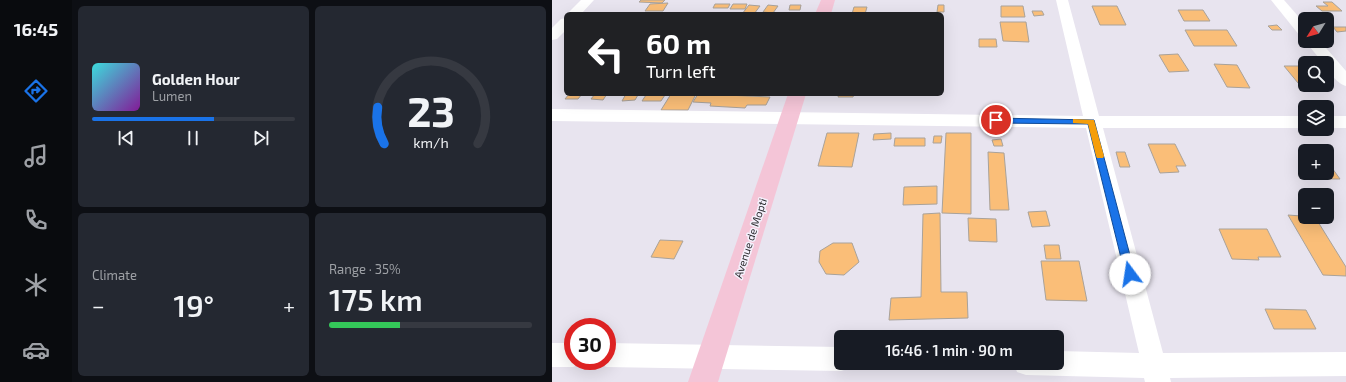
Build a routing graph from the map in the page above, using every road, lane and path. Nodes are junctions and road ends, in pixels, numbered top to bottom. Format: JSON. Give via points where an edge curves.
{"nodes":[{"id":1,"x":588,"y":0,"type":"edge"},
{"id":2,"x":828,"y":0,"type":"edge"},
{"id":3,"x":1062,"y":0,"type":"edge"},
{"id":4,"x":1277,"y":0,"type":"edge"},
{"id":5,"x":576,"y":12,"type":"edge"},
{"id":6,"x":824,"y":12,"type":"edge"},
{"id":7,"x":564,"y":24,"type":"edge"},
{"id":8,"x":1298,"y":25,"type":"edge"},
{"id":9,"x":552,"y":36,"type":"edge"},
{"id":10,"x":1318,"y":48,"type":"edge"},
{"id":11,"x":1346,"y":81,"type":"edge"},
{"id":12,"x":796,"y":96,"type":"edge"},
{"id":13,"x":552,"y":115,"type":"edge"},
{"id":14,"x":790,"y":118,"type":"junction"},
{"id":15,"x":1092,"y":122,"type":"junction"},
{"id":16,"x":1298,"y":122,"type":"edge"},
{"id":17,"x":1334,"y":122,"type":"edge"},
{"id":18,"x":1346,"y":122,"type":"edge"},
{"id":19,"x":552,"y":355,"type":"edge"},
{"id":20,"x":564,"y":355,"type":"edge"},
{"id":21,"x":616,"y":355,"type":"edge"},
{"id":22,"x":712,"y":356,"type":"junction"},
{"id":23,"x":834,"y":359,"type":"edge"},
{"id":24,"x":1346,"y":364,"type":"edge"},
{"id":25,"x":1064,"y":366,"type":"edge"},
{"id":26,"x":1156,"y":374,"type":"edge"},
{"id":27,"x":703,"y":382,"type":"edge"}],
"edges":[{"from":1,"to":5,"type":"street"},
{"from":2,"to":6,"type":"main road"},
{"from":3,"to":15,"type":"street"},
{"from":4,"to":8,"type":"street"},
{"from":7,"to":9,"type":"street"},
{"from":10,"to":11,"type":"street"},
{"from":12,"to":14,"type":"main road","name":"Avenue de Mopti"},
{"from":13,"to":14,"type":"street"},
{"from":14,"to":15,"type":"street"},
{"from":14,"to":22,"type":"main road","name":"Avenue de Mopti"},
{"from":15,"to":16,"type":"street"},
{"from":15,"to":26,"type":"street"},
{"from":17,"to":18,"type":"street"},
{"from":19,"to":20,"type":"street"},
{"from":21,"to":22,"type":"street"},
{"from":22,"to":23,"type":"street"},
{"from":22,"to":27,"type":"main road","name":"Avenue de Mopti"},
{"from":24,"to":26,"type":"street"},
{"from":25,"to":26,"type":"street"}]}
